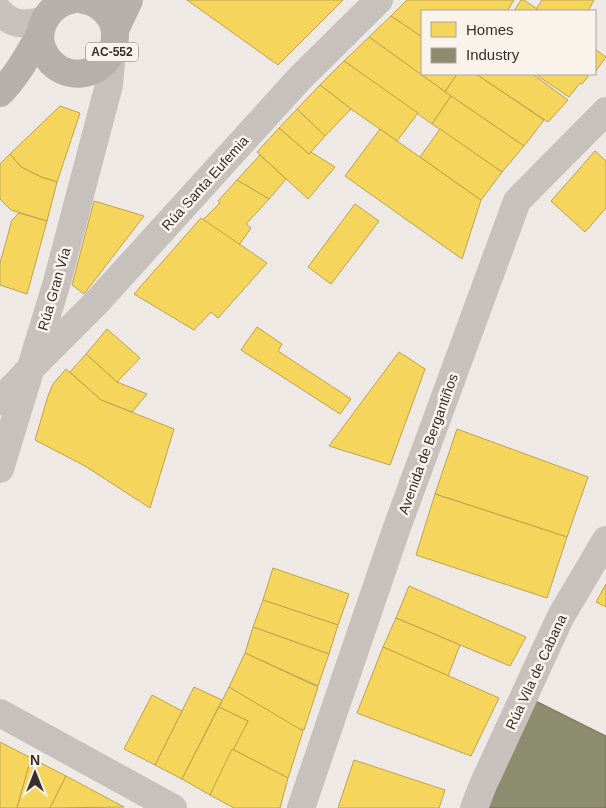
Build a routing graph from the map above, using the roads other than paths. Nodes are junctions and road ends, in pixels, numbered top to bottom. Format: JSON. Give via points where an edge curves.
{"nodes":[{"id":1,"x":70,"y":0,"type":"edge"},
{"id":2,"x":84,"y":0,"type":"edge"},
{"id":3,"x":129,"y":0,"type":"edge"},
{"id":4,"x":379,"y":0,"type":"edge"},
{"id":5,"x":0,"y":12,"type":"edge"},
{"id":6,"x":42,"y":28,"type":"junction"},
{"id":7,"x":114,"y":41,"type":"junction"},
{"id":8,"x":71,"y":73,"type":"junction"},
{"id":9,"x":4,"y":89,"type":"edge"},
{"id":10,"x":103,"y":108,"type":"junction"},
{"id":11,"x":606,"y":111,"type":"edge"},
{"id":12,"x":32,"y":367,"type":"junction"},
{"id":13,"x":0,"y":401,"type":"edge"},
{"id":14,"x":0,"y":469,"type":"edge"},
{"id":15,"x":606,"y":540,"type":"edge"},
{"id":16,"x":0,"y":713,"type":"edge"},
{"id":17,"x":173,"y":808,"type":"edge"},
{"id":18,"x":300,"y":808,"type":"edge"},
{"id":19,"x":474,"y":808,"type":"edge"}],
"edges":[{"from":1,"to":6,"type":"main road","number":"AC-552","via":[[51,11]]},
{"from":2,"to":7,"type":"main road","number":"AC-552","via":[[97,4],[112,20]]},
{"from":3,"to":7,"type":"main road","number":"AC-552"},
{"from":4,"to":12,"type":"street","name":"Rúa Santa Eufemia","via":[[300,78],[96,303]]},
{"from":5,"to":6,"type":"street","via":[[7,20]]},
{"from":6,"to":8,"type":"main road","via":[[41,47],[47,58],[55,66]]},
{"from":6,"to":9,"type":"main road","number":"AC-552"},
{"from":7,"to":8,"type":"main road","number":"AC-552","via":[[106,61],[98,68],[88,73]]},
{"from":7,"to":10,"type":"street","name":"Rúa Gran Vía"},
{"from":8,"to":9,"type":"main road","number":"AC-552"},
{"from":8,"to":10,"type":"street","via":[[90,87]]},
{"from":10,"to":12,"type":"street","name":"Rúa Gran Vía"},
{"from":11,"to":18,"type":"street","name":"Avenida de Bergantiños","via":[[517,201],[396,530]]},
{"from":12,"to":13,"type":"street","name":"Rúa Santa Eufemia"},
{"from":12,"to":14,"type":"street","name":"Rúa Gran Vía"},
{"from":15,"to":19,"type":"street","name":"Rúa Vila de Cabana","via":[[561,616]]},
{"from":16,"to":17,"type":"street"}]}
